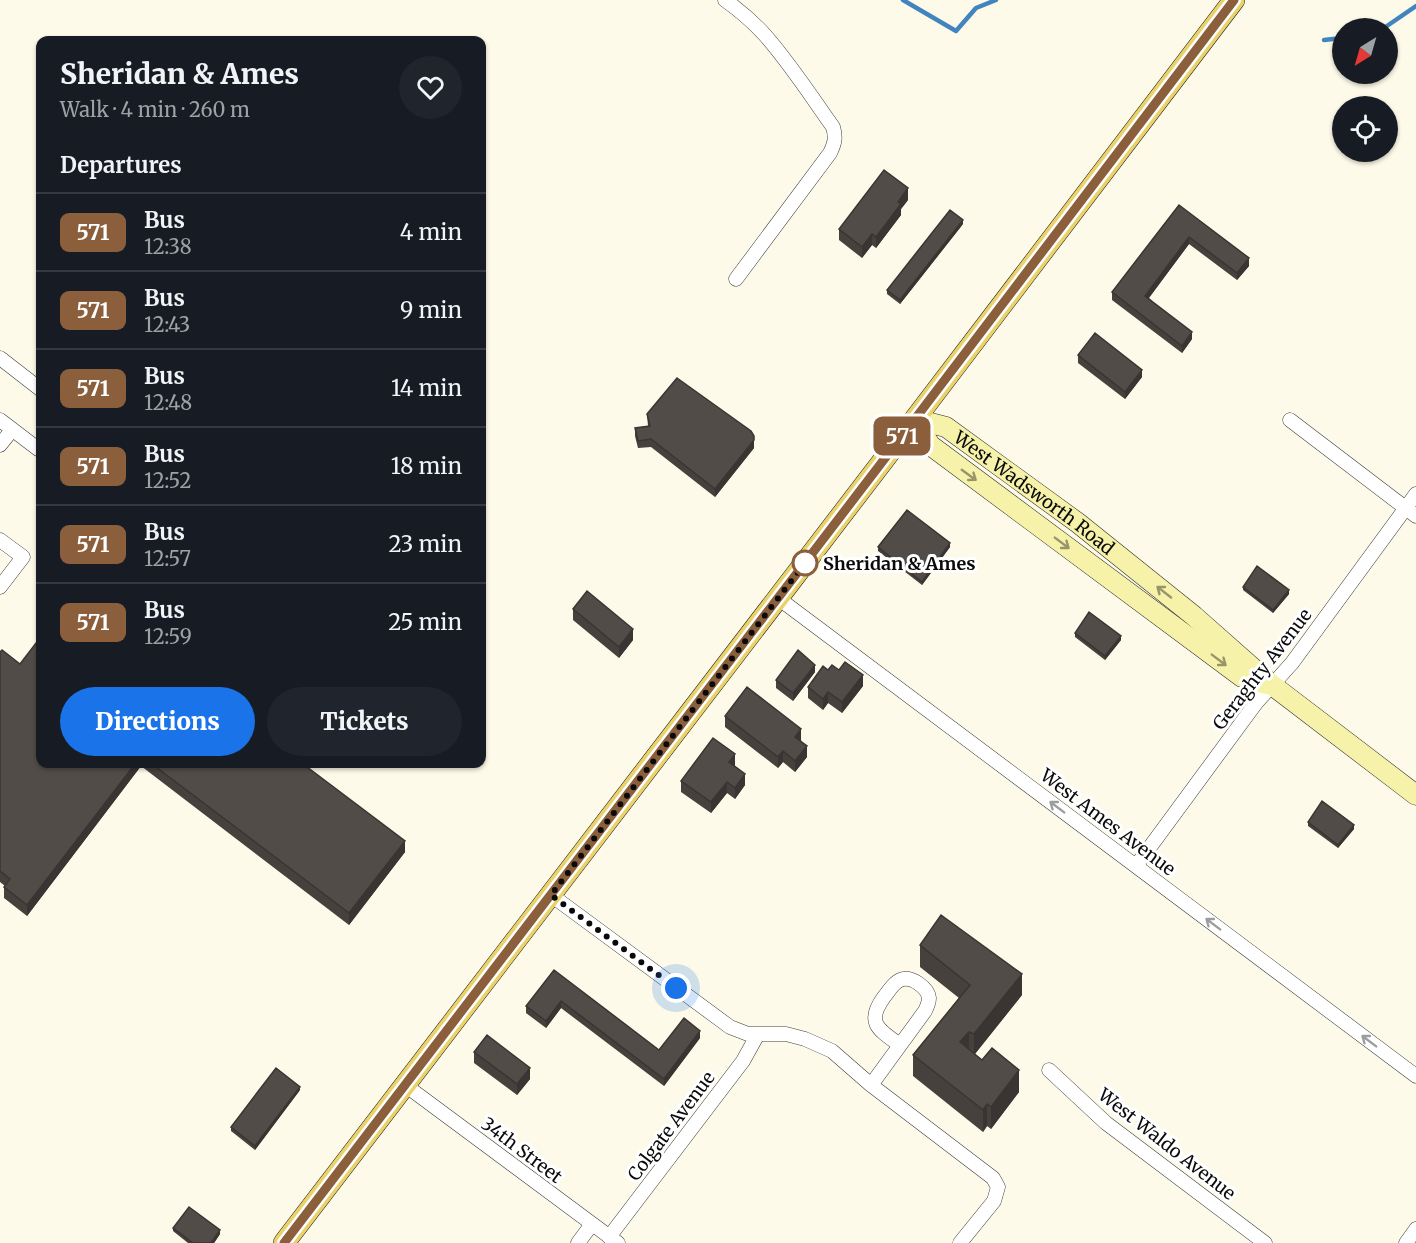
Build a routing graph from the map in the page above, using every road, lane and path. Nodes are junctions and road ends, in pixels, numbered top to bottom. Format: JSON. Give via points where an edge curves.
{"nodes":[{"id":1,"x":725,"y":0,"type":"edge"},
{"id":2,"x":1234,"y":0,"type":"edge"},
{"id":3,"x":736,"y":279,"type":"dead end"},
{"id":4,"x":0,"y":358,"type":"edge"},
{"id":5,"x":36,"y":385,"type":"edge"},
{"id":6,"x":915,"y":419,"type":"junction"},
{"id":7,"x":0,"y":420,"type":"edge"},
{"id":8,"x":1290,"y":420,"type":"dead end"},
{"id":9,"x":12,"y":429,"type":"junction"},
{"id":10,"x":0,"y":445,"type":"edge"},
{"id":11,"x":36,"y":447,"type":"edge"},
{"id":12,"x":1416,"y":494,"type":"edge"},
{"id":13,"x":1411,"y":512,"type":"edge"},
{"id":14,"x":0,"y":540,"type":"edge"},
{"id":15,"x":0,"y":587,"type":"edge"},
{"id":16,"x":778,"y":597,"type":"junction"},
{"id":17,"x":1272,"y":685,"type":"junction"},
{"id":18,"x":1416,"y":795,"type":"edge"},
{"id":19,"x":1136,"y":866,"type":"junction"},
{"id":20,"x":551,"y":895,"type":"junction"},
{"id":21,"x":758,"y":1034,"type":"junction"},
{"id":22,"x":900,"y":1045,"type":"junction"},
{"id":23,"x":1049,"y":1070,"type":"dead end"},
{"id":24,"x":1416,"y":1076,"type":"edge"},
{"id":25,"x":405,"y":1085,"type":"junction"},
{"id":26,"x":871,"y":1085,"type":"junction"},
{"id":27,"x":592,"y":1224,"type":"junction"},
{"id":28,"x":1416,"y":1229,"type":"edge"},
{"id":29,"x":614,"y":1240,"type":"edge"},
{"id":30,"x":284,"y":1243,"type":"edge"},
{"id":31,"x":578,"y":1243,"type":"edge"},
{"id":32,"x":960,"y":1243,"type":"edge"},
{"id":33,"x":1265,"y":1243,"type":"edge"},
{"id":34,"x":1406,"y":1243,"type":"edge"}],
"edges":[{"from":1,"to":3,"type":"street","via":[[764,33],[836,136],[830,153]]},
{"from":2,"to":6,"type":"main road"},
{"from":4,"to":5,"type":"street"},
{"from":6,"to":16,"type":"main road"},
{"from":6,"to":17,"type":"main road","name":"West Wadsworth Road","via":[[930,445],[1242,677]]},
{"from":7,"to":9,"type":"street"},
{"from":8,"to":13,"type":"street"},
{"from":9,"to":10,"type":"street"},
{"from":9,"to":11,"type":"street"},
{"from":12,"to":13,"type":"street","name":"Geraghty Avenue"},
{"from":13,"to":17,"type":"street","name":"Geraghty Avenue"},
{"from":14,"to":15,"type":"street","via":[[23,557]]},
{"from":19,"to":16,"type":"street","name":"West Ames Avenue","one_way":true},
{"from":16,"to":20,"type":"main road"},
{"from":17,"to":18,"type":"main road","name":"West Wadsworth Road"},
{"from":17,"to":19,"type":"street","name":"Geraghty Avenue"},
{"from":24,"to":19,"type":"street","name":"West Ames Avenue","one_way":true},
{"from":20,"to":21,"type":"street","via":[[730,1027]]},
{"from":20,"to":25,"type":"main road"},
{"from":21,"to":26,"type":"street","via":[[805,1039],[832,1052]]},
{"from":21,"to":29,"type":"street","name":"Colgate Avenue"},
{"from":22,"to":22,"type":"street","via":[[930,1001],[924,989],[909,979],[901,979],[892,986],[875,1013],[879,1030]]},
{"from":22,"to":26,"type":"street"},
{"from":23,"to":33,"type":"street","name":"West Waldo Avenue","via":[[1106,1123]]},
{"from":25,"to":27,"type":"street","name":"34th Street"},
{"from":25,"to":30,"type":"main road"},
{"from":26,"to":32,"type":"street","via":[[993,1178],[998,1187],[994,1201]]},
{"from":27,"to":29,"type":"street","name":"34th Street"},
{"from":27,"to":31,"type":"street"},
{"from":28,"to":34,"type":"street"}]}
